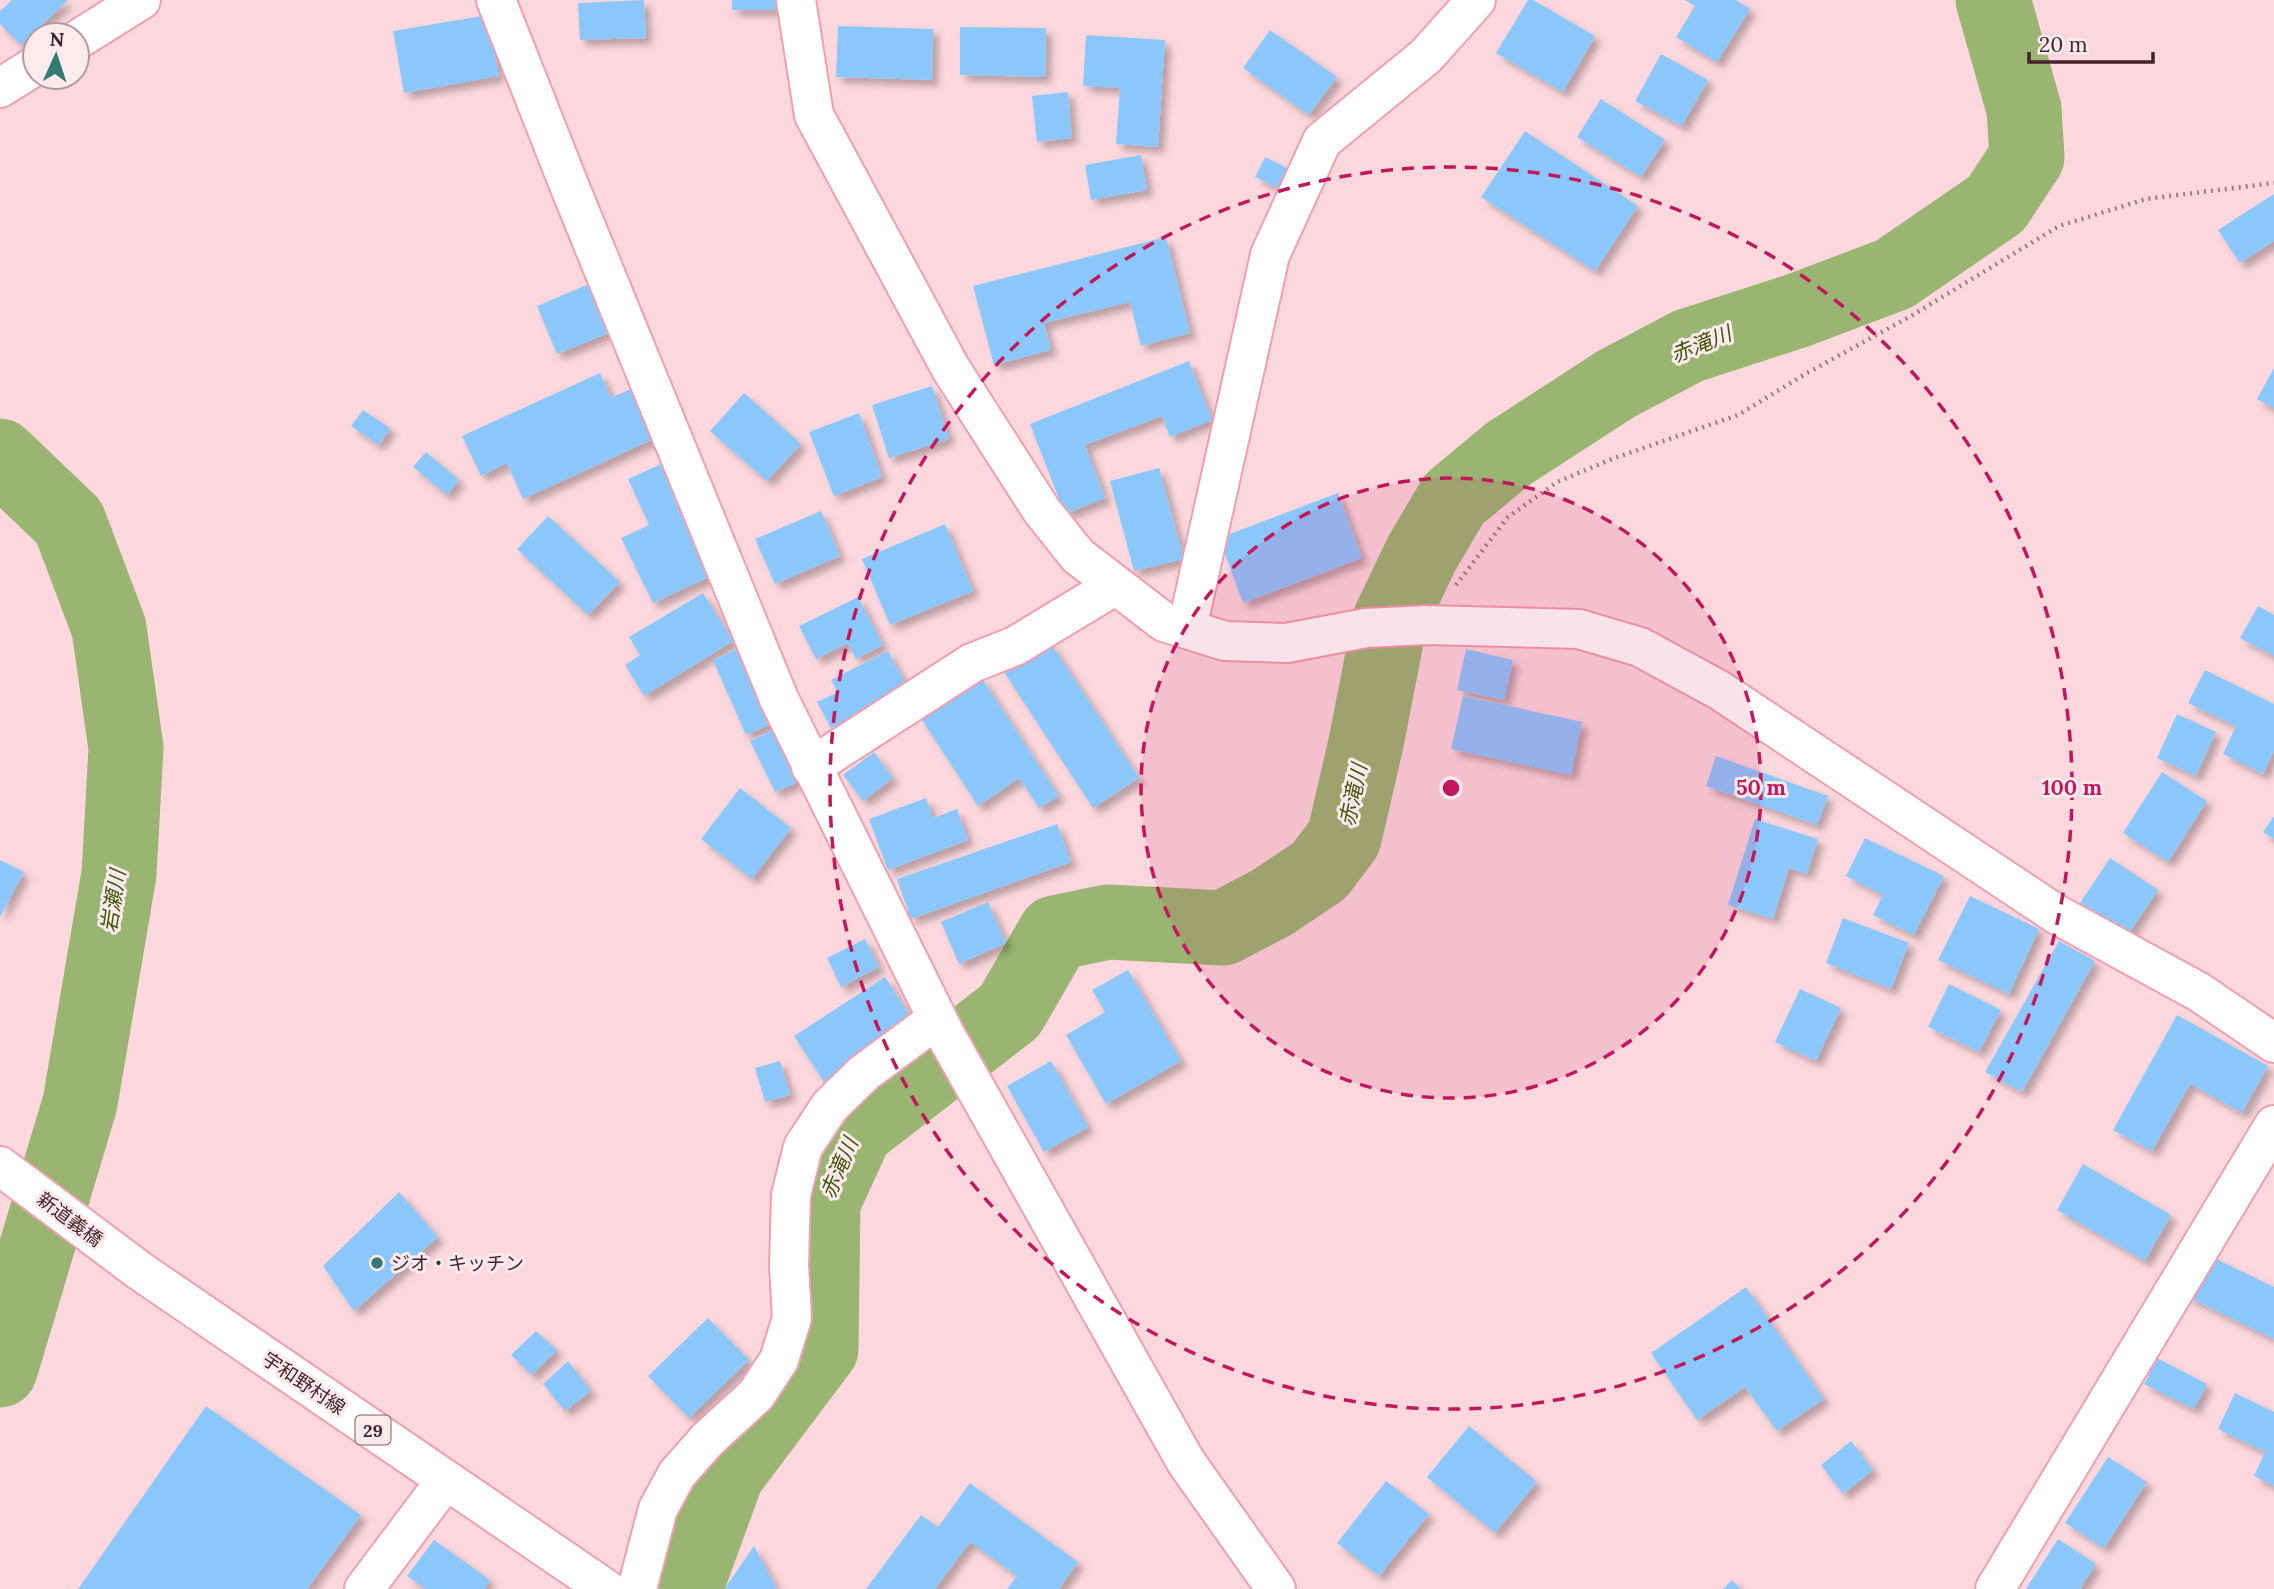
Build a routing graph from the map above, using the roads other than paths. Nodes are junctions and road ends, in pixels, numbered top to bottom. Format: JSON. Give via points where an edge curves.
{"nodes":[{"id":1,"x":141,"y":0,"type":"edge"},
{"id":2,"x":496,"y":0,"type":"edge"},
{"id":3,"x":796,"y":0,"type":"edge"},
{"id":4,"x":1476,"y":0,"type":"edge"},
{"id":5,"x":91,"y":31,"type":"edge"},
{"id":6,"x":21,"y":75,"type":"edge"},
{"id":7,"x":0,"y":88,"type":"edge"},
{"id":8,"x":1116,"y":585,"type":"junction"},
{"id":9,"x":1188,"y":629,"type":"junction"},
{"id":10,"x":811,"y":767,"type":"junction"},
{"id":11,"x":941,"y":1027,"type":"junction"},
{"id":12,"x":2274,"y":1043,"type":"edge"},
{"id":13,"x":2274,"y":1125,"type":"edge"},
{"id":14,"x":0,"y":1166,"type":"edge"},
{"id":15,"x":140,"y":1271,"type":"joint"},
{"id":16,"x":446,"y":1480,"type":"junction"},
{"id":17,"x":364,"y":1589,"type":"edge"},
{"id":18,"x":606,"y":1589,"type":"edge"},
{"id":19,"x":636,"y":1589,"type":"edge"},
{"id":20,"x":1276,"y":1589,"type":"edge"},
{"id":21,"x":1994,"y":1589,"type":"edge"}],
"edges":[{"from":1,"to":5,"type":"street"},
{"from":2,"to":10,"type":"street"},
{"from":3,"to":8,"type":"street","via":[[814,115],[951,369],[1042,511],[1078,556]]},
{"from":4,"to":9,"type":"street","via":[[1426,56],[1322,141],[1270,255]]},
{"from":6,"to":7,"type":"street"},
{"from":8,"to":9,"type":"street","via":[[1164,622]]},
{"from":8,"to":10,"type":"street","via":[[1015,646],[972,663]]},
{"from":9,"to":12,"type":"street","via":[[1225,641],[1287,643],[1366,628],[1426,625],[1579,629],[1640,648],[1719,690],[2056,914],[2199,992]]},
{"from":10,"to":11,"type":"street"},
{"from":11,"to":19,"type":"street","via":[[864,1073],[830,1106],[803,1147],[791,1195],[792,1318],[779,1360],[756,1395],[677,1474],[658,1509]]},
{"from":11,"to":20,"type":"street","via":[[1186,1462]]},
{"from":13,"to":21,"type":"street"},
{"from":14,"to":15,"type":"street","name":"新道義橋","number":"29"},
{"from":15,"to":16,"type":"street","name":"宇和野村線","number":"29"},
{"from":16,"to":17,"type":"street"},
{"from":16,"to":18,"type":"street","name":"宇和野村線","number":"29"}]}
